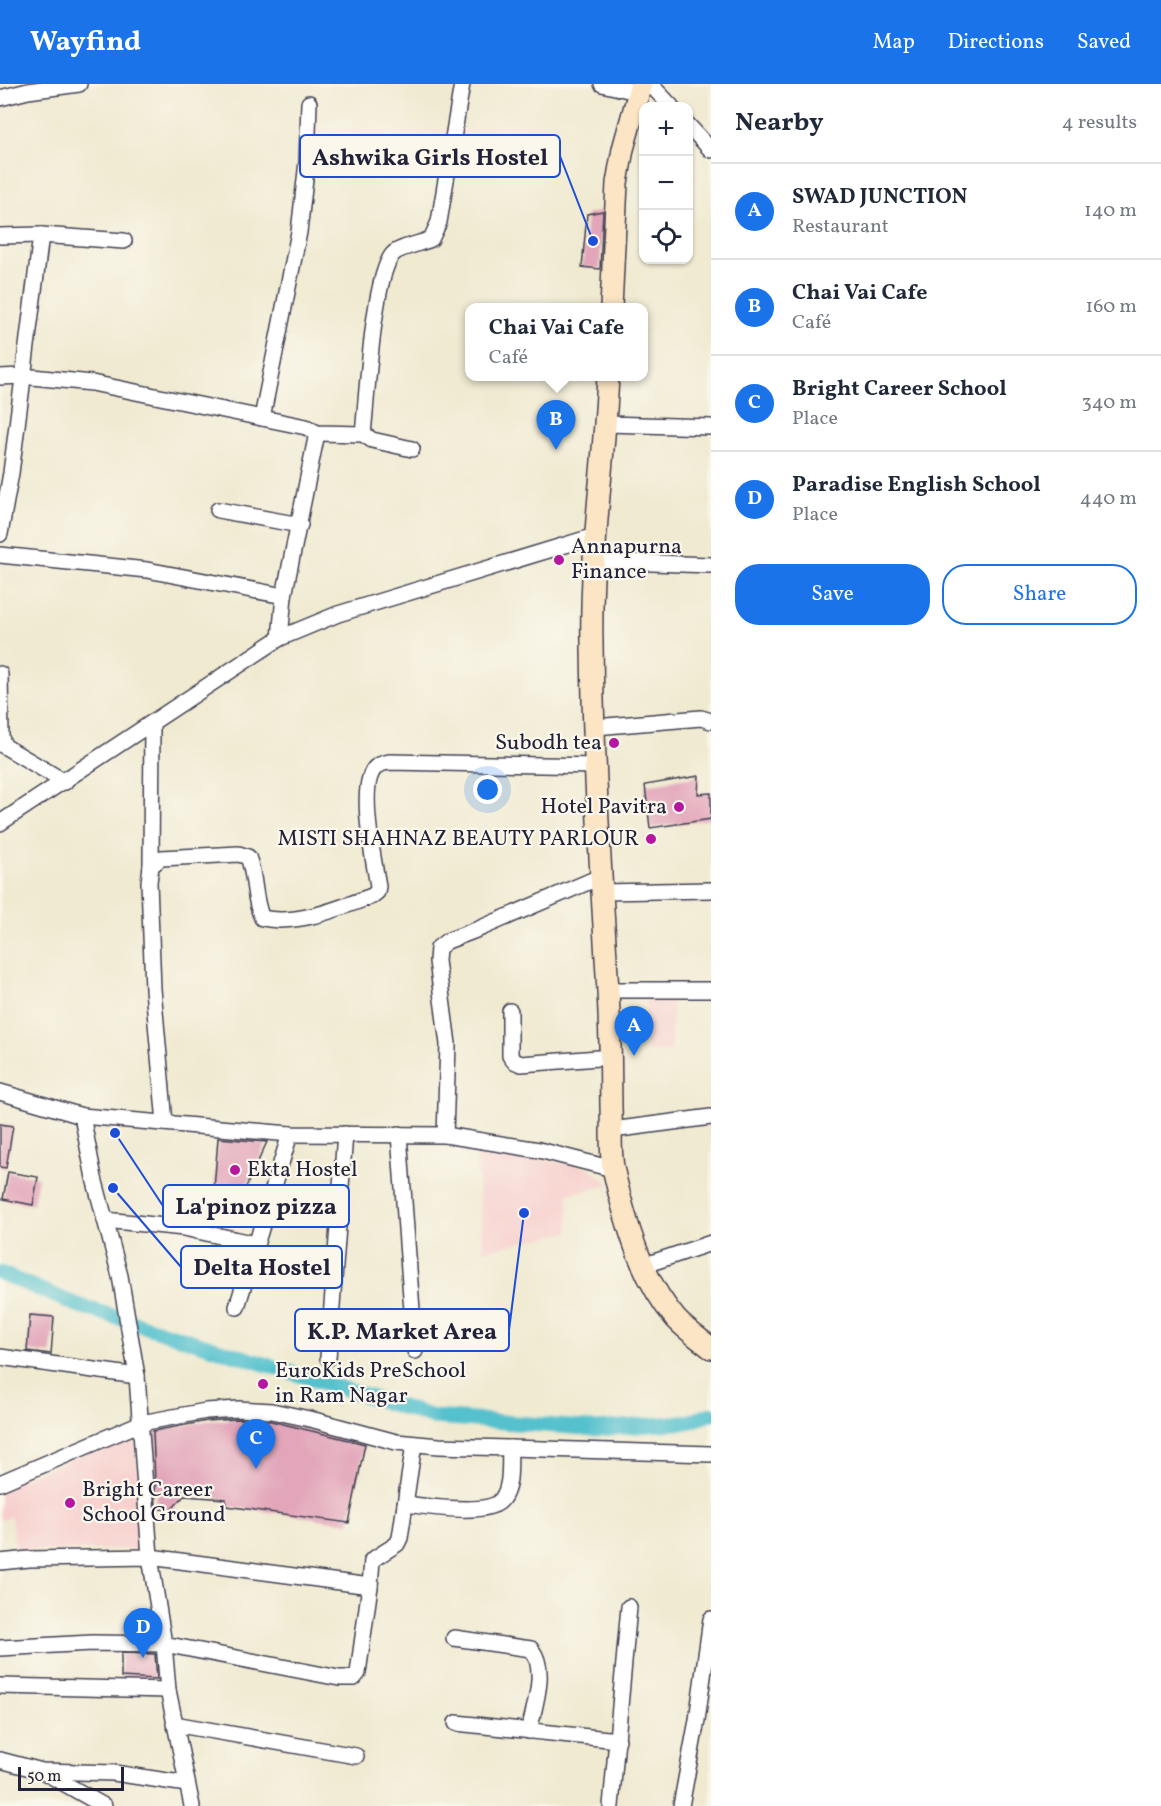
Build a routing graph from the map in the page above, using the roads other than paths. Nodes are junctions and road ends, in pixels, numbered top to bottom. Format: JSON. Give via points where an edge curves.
{"nodes":[{"id":1,"x":79,"y":84,"type":"edge"},
{"id":2,"x":462,"y":84,"type":"edge"},
{"id":3,"x":602,"y":84,"type":"edge"},
{"id":4,"x":643,"y":87,"type":"edge"},
{"id":5,"x":0,"y":98,"type":"edge"},
{"id":6,"x":665,"y":102,"type":"edge"},
{"id":7,"x":309,"y":103,"type":"dead end"},
{"id":8,"x":693,"y":130,"type":"edge"},
{"id":9,"x":711,"y":150,"type":"edge"},
{"id":10,"x":41,"y":235,"type":"junction"},
{"id":11,"x":0,"y":236,"type":"edge"},
{"id":12,"x":124,"y":241,"type":"dead end"},
{"id":13,"x":611,"y":303,"type":"edge"},
{"id":14,"x":22,"y":376,"type":"junction"},
{"id":15,"x":0,"y":377,"type":"edge"},
{"id":16,"x":608,"y":381,"type":"edge"},
{"id":17,"x":262,"y":418,"type":"junction"},
{"id":18,"x":606,"y":424,"type":"junction"},
{"id":19,"x":711,"y":427,"type":"edge"},
{"id":20,"x":317,"y":433,"type":"junction"},
{"id":21,"x":363,"y":434,"type":"junction"},
{"id":22,"x":412,"y":449,"type":"dead end"},
{"id":23,"x":3,"y":504,"type":"edge"},
{"id":24,"x":218,"y":510,"type":"dead end"},
{"id":25,"x":300,"y":525,"type":"junction"},
{"id":26,"x":0,"y":534,"type":"edge"},
{"id":27,"x":595,"y":536,"type":"junction"},
{"id":28,"x":0,"y":555,"type":"edge"},
{"id":29,"x":594,"y":561,"type":"junction"},
{"id":30,"x":711,"y":565,"type":"edge"},
{"id":31,"x":284,"y":596,"type":"junction"},
{"id":32,"x":279,"y":638,"type":"junction"},
{"id":33,"x":0,"y":674,"type":"edge"},
{"id":34,"x":711,"y":721,"type":"edge"},
{"id":35,"x":152,"y":723,"type":"junction"},
{"id":36,"x":595,"y":727,"type":"junction"},
{"id":37,"x":2,"y":747,"type":"edge"},
{"id":38,"x":597,"y":766,"type":"junction"},
{"id":39,"x":65,"y":782,"type":"junction"},
{"id":40,"x":0,"y":823,"type":"edge"},
{"id":41,"x":151,"y":866,"type":"junction"},
{"id":42,"x":602,"y":884,"type":"junction"},
{"id":43,"x":711,"y":890,"type":"edge"},
{"id":44,"x":608,"y":990,"type":"junction"},
{"id":45,"x":711,"y":990,"type":"edge"},
{"id":46,"x":510,"y":1011,"type":"dead end"},
{"id":47,"x":611,"y":1057,"type":"junction"},
{"id":48,"x":0,"y":1092,"type":"edge"},
{"id":49,"x":82,"y":1116,"type":"junction"},
{"id":50,"x":711,"y":1118,"type":"edge"},
{"id":51,"x":165,"y":1123,"type":"junction"},
{"id":52,"x":612,"y":1130,"type":"junction"},
{"id":53,"x":290,"y":1134,"type":"junction"},
{"id":54,"x":345,"y":1134,"type":"junction"},
{"id":55,"x":399,"y":1134,"type":"junction"},
{"id":56,"x":445,"y":1135,"type":"junction"},
{"id":57,"x":613,"y":1169,"type":"junction"},
{"id":58,"x":105,"y":1220,"type":"junction"},
{"id":59,"x":711,"y":1243,"type":"edge"},
{"id":60,"x":256,"y":1244,"type":"junction"},
{"id":61,"x":642,"y":1266,"type":"junction"},
{"id":62,"x":237,"y":1307,"type":"dead end"},
{"id":63,"x":711,"y":1348,"type":"edge"},
{"id":64,"x":415,"y":1351,"type":"dead end"},
{"id":65,"x":0,"y":1357,"type":"edge"},
{"id":66,"x":328,"y":1358,"type":"dead end"},
{"id":67,"x":136,"y":1376,"type":"junction"},
{"id":68,"x":141,"y":1423,"type":"junction"},
{"id":69,"x":414,"y":1444,"type":"junction"},
{"id":70,"x":510,"y":1449,"type":"junction"},
{"id":71,"x":711,"y":1454,"type":"edge"},
{"id":72,"x":0,"y":1483,"type":"edge"},
{"id":73,"x":405,"y":1504,"type":"junction"},
{"id":74,"x":150,"y":1557,"type":"junction"},
{"id":75,"x":0,"y":1562,"type":"edge"},
{"id":76,"x":370,"y":1586,"type":"junction"},
{"id":77,"x":629,"y":1607,"type":"dead end"},
{"id":78,"x":711,"y":1619,"type":"edge"},
{"id":79,"x":453,"y":1638,"type":"dead end"},
{"id":80,"x":164,"y":1644,"type":"junction"},
{"id":81,"x":0,"y":1648,"type":"edge"},
{"id":82,"x":0,"y":1686,"type":"edge"},
{"id":83,"x":168,"y":1690,"type":"junction"},
{"id":84,"x":456,"y":1723,"type":"dead end"},
{"id":85,"x":174,"y":1724,"type":"junction"},
{"id":86,"x":529,"y":1731,"type":"junction"},
{"id":87,"x":618,"y":1740,"type":"junction"},
{"id":88,"x":356,"y":1756,"type":"dead end"},
{"id":89,"x":0,"y":1760,"type":"edge"},
{"id":90,"x":42,"y":1771,"type":"junction"},
{"id":91,"x":187,"y":1784,"type":"junction"},
{"id":92,"x":104,"y":1806,"type":"edge"},
{"id":93,"x":192,"y":1806,"type":"edge"},
{"id":94,"x":611,"y":1806,"type":"edge"},
{"id":95,"x":681,"y":1806,"type":"edge"}],
"edges":[{"from":1,"to":5,"type":"street"},
{"from":2,"to":21,"type":"street","via":[[439,222],[431,239],[394,251],[386,263],[378,294]]},
{"from":3,"to":4,"type":"street"},
{"from":4,"to":6,"type":"street"},
{"from":4,"to":13,"type":"street","via":[[623,149],[617,183]]},
{"from":7,"to":17,"type":"street","via":[[299,232]]},
{"from":8,"to":9,"type":"street"},
{"from":10,"to":11,"type":"street"},
{"from":10,"to":12,"type":"street"},
{"from":10,"to":14,"type":"street"},
{"from":14,"to":15,"type":"street"},
{"from":14,"to":17,"type":"street","via":[[92,383]]},
{"from":14,"to":23,"type":"street"},
{"from":16,"to":18,"type":"street"},
{"from":17,"to":20,"type":"street"},
{"from":18,"to":19,"type":"street"},
{"from":18,"to":27,"type":"street"},
{"from":20,"to":21,"type":"street"},
{"from":20,"to":25,"type":"street"},
{"from":21,"to":22,"type":"street","via":[[372,440]]},
{"from":23,"to":26,"type":"street"},
{"from":24,"to":25,"type":"street"},
{"from":25,"to":31,"type":"street"},
{"from":27,"to":29,"type":"street"},
{"from":27,"to":32,"type":"street","via":[[338,614]]},
{"from":28,"to":31,"type":"street","via":[[147,570]]},
{"from":29,"to":30,"type":"street"},
{"from":29,"to":36,"type":"street","via":[[591,642]]},
{"from":31,"to":32,"type":"street"},
{"from":32,"to":35,"type":"street"},
{"from":33,"to":37,"type":"street"},
{"from":34,"to":36,"type":"street","via":[[701,718]]},
{"from":35,"to":39,"type":"street"},
{"from":35,"to":41,"type":"street"},
{"from":36,"to":38,"type":"street"},
{"from":37,"to":39,"type":"street"},
{"from":38,"to":41,"type":"street","via":[[388,762],[375,767],[367,804],[377,892],[324,913],[262,918],[252,867],[248,857],[238,854],[161,858]]},
{"from":38,"to":42,"type":"street"},
{"from":39,"to":40,"type":"street"},
{"from":41,"to":51,"type":"street","via":[[153,989]]},
{"from":42,"to":43,"type":"street"},
{"from":42,"to":44,"type":"street"},
{"from":42,"to":56,"type":"street","via":[[447,941],[438,948],[448,1044]]},
{"from":44,"to":45,"type":"street"},
{"from":44,"to":47,"type":"street"},
{"from":46,"to":47,"type":"street","via":[[510,1056],[514,1061],[521,1064]]},
{"from":47,"to":52,"type":"street"},
{"from":48,"to":49,"type":"street"},
{"from":49,"to":51,"type":"street"},
{"from":49,"to":58,"type":"street"},
{"from":50,"to":52,"type":"street"},
{"from":51,"to":53,"type":"street"},
{"from":52,"to":57,"type":"street"},
{"from":53,"to":54,"type":"street"},
{"from":53,"to":60,"type":"street"},
{"from":54,"to":55,"type":"street"},
{"from":54,"to":66,"type":"street"},
{"from":55,"to":56,"type":"street"},
{"from":55,"to":64,"type":"street"},
{"from":56,"to":57,"type":"street","via":[[539,1150]]},
{"from":57,"to":61,"type":"street"},
{"from":58,"to":60,"type":"street","via":[[184,1228]]},
{"from":58,"to":67,"type":"street","via":[[120,1276]]},
{"from":59,"to":61,"type":"street"},
{"from":60,"to":62,"type":"street"},
{"from":61,"to":63,"type":"street","via":[[678,1322]]},
{"from":65,"to":67,"type":"street"},
{"from":67,"to":68,"type":"street"},
{"from":68,"to":69,"type":"street","via":[[206,1411],[261,1410]]},
{"from":68,"to":72,"type":"street"},
{"from":68,"to":74,"type":"street"},
{"from":69,"to":70,"type":"street"},
{"from":69,"to":73,"type":"street"},
{"from":70,"to":71,"type":"street"},
{"from":70,"to":73,"type":"street","via":[[508,1484],[496,1505],[472,1509]]},
{"from":73,"to":76,"type":"street","via":[[400,1538],[372,1560]]},
{"from":74,"to":75,"type":"street"},
{"from":74,"to":76,"type":"street"},
{"from":74,"to":80,"type":"street"},
{"from":76,"to":80,"type":"street","via":[[358,1673],[354,1678]]},
{"from":77,"to":87,"type":"street"},
{"from":78,"to":95,"type":"street"},
{"from":79,"to":86,"type":"street","via":[[531,1648],[537,1656],[538,1681]]},
{"from":80,"to":81,"type":"street"},
{"from":80,"to":83,"type":"street"},
{"from":82,"to":83,"type":"street"},
{"from":83,"to":85,"type":"street"},
{"from":84,"to":86,"type":"street"},
{"from":85,"to":88,"type":"street"},
{"from":85,"to":91,"type":"street"},
{"from":86,"to":87,"type":"street"},
{"from":87,"to":94,"type":"street"},
{"from":89,"to":90,"type":"street"},
{"from":90,"to":91,"type":"street","via":[[114,1773]]},
{"from":90,"to":92,"type":"street"},
{"from":91,"to":93,"type":"street"}]}
